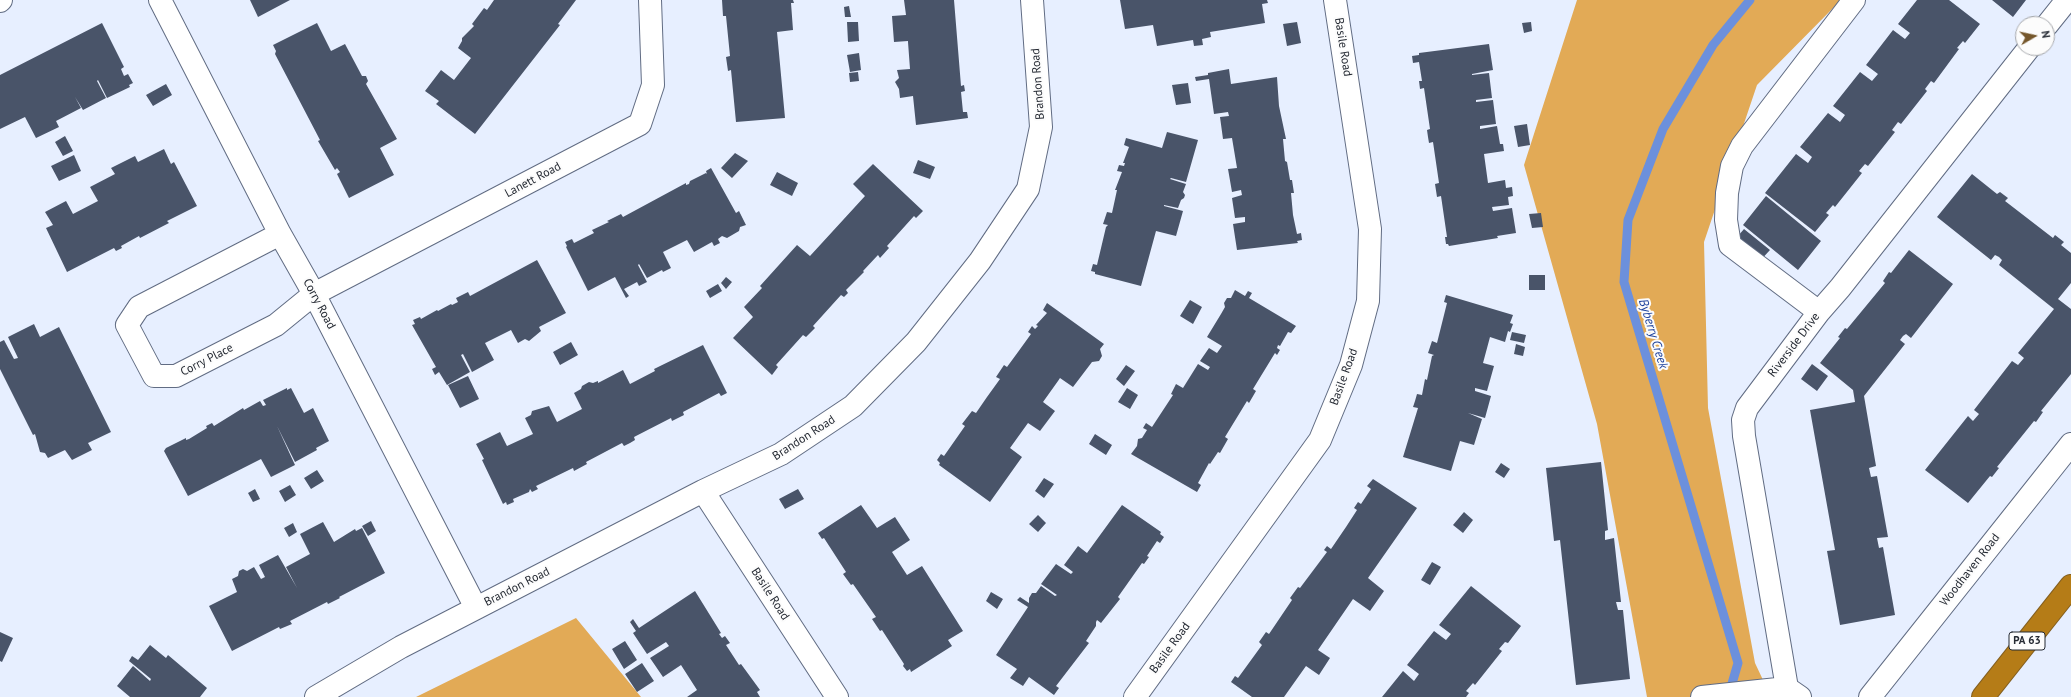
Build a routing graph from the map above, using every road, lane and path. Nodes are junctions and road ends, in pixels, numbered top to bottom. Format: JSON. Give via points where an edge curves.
{"nodes":[{"id":1,"x":160,"y":0,"type":"edge"},
{"id":2,"x":650,"y":0,"type":"edge"},
{"id":3,"x":1032,"y":0,"type":"edge"},
{"id":4,"x":1335,"y":0,"type":"edge"},
{"id":5,"x":1854,"y":0,"type":"edge"},
{"id":6,"x":2067,"y":0,"type":"edge"},
{"id":7,"x":2054,"y":16,"type":"edge"},
{"id":8,"x":2023,"y":56,"type":"edge"},
{"id":9,"x":280,"y":234,"type":"junction"},
{"id":10,"x":314,"y":294,"type":"junction"},
{"id":11,"x":1818,"y":312,"type":"junction"},
{"id":12,"x":2071,"y":444,"type":"edge"},
{"id":13,"x":703,"y":491,"type":"junction"},
{"id":14,"x":2071,"y":586,"type":"edge"},
{"id":15,"x":476,"y":608,"type":"junction"},
{"id":16,"x":1794,"y":693,"type":"edge"},
{"id":17,"x":316,"y":697,"type":"edge"},
{"id":18,"x":837,"y":697,"type":"edge"},
{"id":19,"x":1135,"y":697,"type":"edge"},
{"id":20,"x":1705,"y":697,"type":"edge"},
{"id":21,"x":1870,"y":697,"type":"edge"},
{"id":22,"x":1983,"y":697,"type":"edge"}],
"edges":[{"from":1,"to":9,"type":"street","name":"Corry Road"},
{"from":2,"to":10,"type":"street","name":"Lanett Road","via":[[653,85],[640,124]]},
{"from":3,"to":13,"type":"street","name":"Brandon Road","via":[[1041,127],[1028,189],[980,261],[916,342],[853,406],[781,454]]},
{"from":4,"to":19,"type":"street","name":"Basile Road","via":[[1370,229],[1368,301],[1351,365],[1320,440]]},
{"from":5,"to":11,"type":"street","via":[[1742,146],[1732,166],[1726,193],[1726,220],[1730,245]]},
{"from":6,"to":7,"type":"street"},
{"from":8,"to":11,"type":"street","name":"Riverside Drive","via":[[1840,288]]},
{"from":9,"to":10,"type":"street","name":"Corry Road"},
{"from":9,"to":10,"type":"street","name":"Corry Place","via":[[139,307],[127,325],[154,376],[176,376],[196,366],[276,325]]},
{"from":10,"to":15,"type":"street","name":"Corry Road"},
{"from":11,"to":16,"type":"street","name":"Riverside Drive","via":[[1754,396],[1744,420],[1744,436]]},
{"from":12,"to":21,"type":"street","name":"Woodhaven Road"},
{"from":13,"to":15,"type":"street","name":"Brandon Road"},
{"from":13,"to":18,"type":"street","name":"Basile Road"},
{"from":14,"to":22,"type":"highway","number":"PA 63"},
{"from":15,"to":17,"type":"street","name":"Brandon Road","via":[[401,646]]},
{"from":16,"to":20,"type":"street","via":[[1757,691]]}]}
